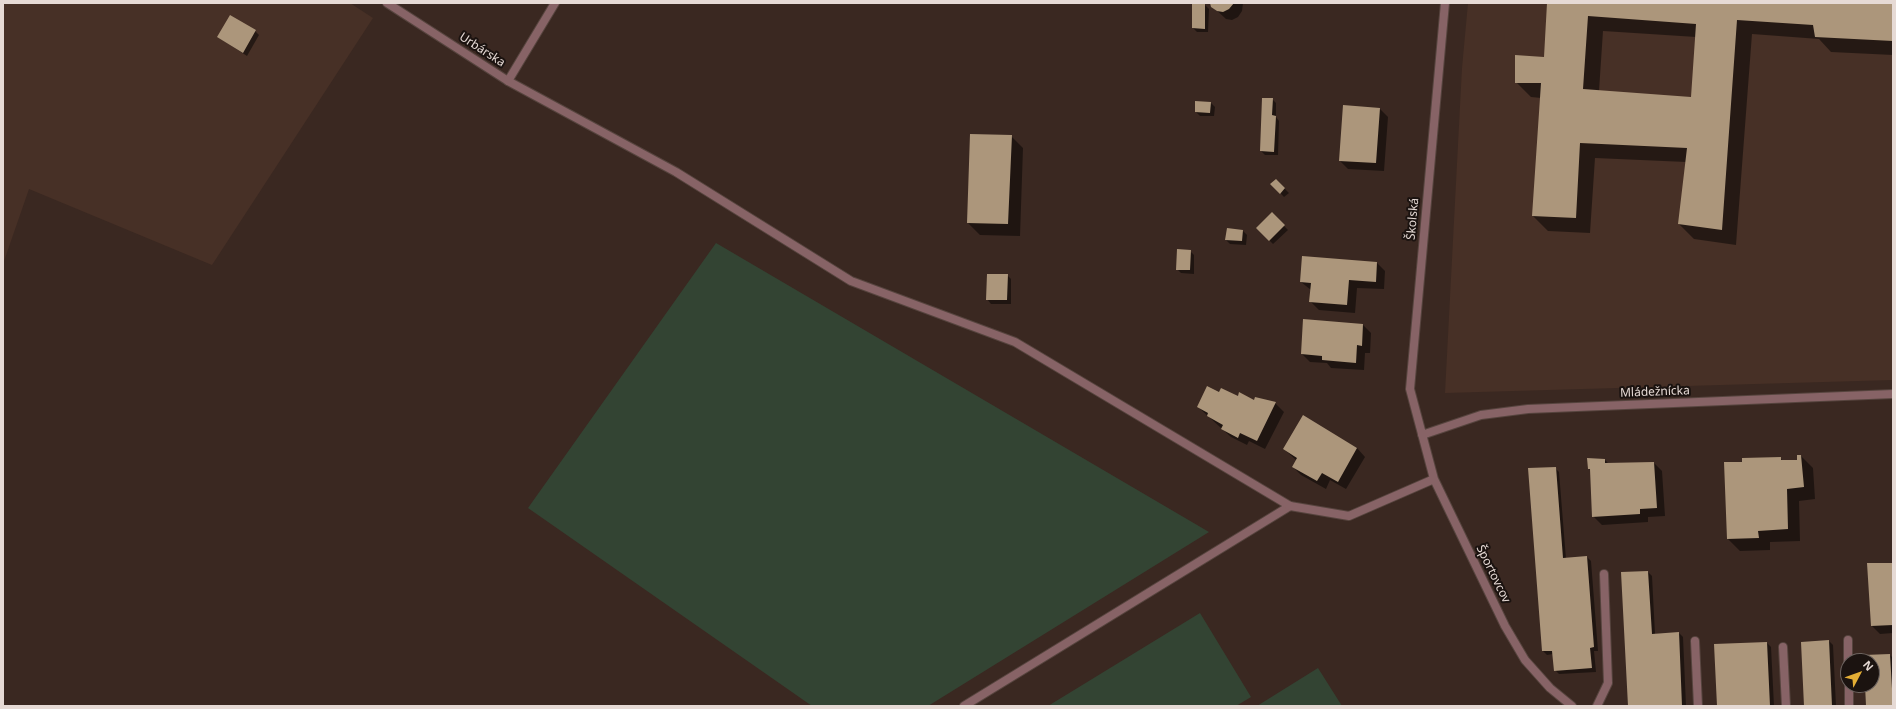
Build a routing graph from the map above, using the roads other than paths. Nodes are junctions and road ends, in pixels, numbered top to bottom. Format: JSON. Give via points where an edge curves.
{"nodes":[{"id":1,"x":387,"y":3,"type":"edge"},
{"id":2,"x":555,"y":3,"type":"edge"},
{"id":3,"x":1445,"y":3,"type":"edge"},
{"id":4,"x":508,"y":81,"type":"junction"},
{"id":5,"x":1893,"y":394,"type":"edge"},
{"id":6,"x":1422,"y":435,"type":"junction"},
{"id":7,"x":1434,"y":480,"type":"junction"},
{"id":8,"x":1290,"y":506,"type":"junction"},
{"id":9,"x":1604,"y":574,"type":"dead end"},
{"id":10,"x":1848,"y":640,"type":"dead end"},
{"id":11,"x":1695,"y":641,"type":"dead end"},
{"id":12,"x":1783,"y":646,"type":"dead end"},
{"id":13,"x":1848,"y":653,"type":"edge"},
{"id":14,"x":1849,"y":693,"type":"edge"},
{"id":15,"x":964,"y":706,"type":"edge"},
{"id":16,"x":1572,"y":706,"type":"edge"},
{"id":17,"x":1596,"y":706,"type":"edge"},
{"id":18,"x":1698,"y":706,"type":"edge"},
{"id":19,"x":1786,"y":706,"type":"edge"},
{"id":20,"x":1849,"y":706,"type":"edge"}],
"edges":[{"from":1,"to":4,"type":"street","name":"Urbárska"},
{"from":2,"to":4,"type":"street","name":"Urbárska"},
{"from":3,"to":6,"type":"street","name":"Školská","via":[[1410,389]]},
{"from":4,"to":8,"type":"street","via":[[676,172],[850,281],[1015,342]]},
{"from":5,"to":6,"type":"street","name":"Mládežnícka","via":[[1528,410],[1481,415]]},
{"from":6,"to":7,"type":"street","name":"Športovcov"},
{"from":7,"to":8,"type":"street","via":[[1349,516]]},
{"from":7,"to":16,"type":"street","name":"Športovcov","via":[[1505,626],[1525,660],[1550,688]]},
{"from":8,"to":15,"type":"street"},
{"from":9,"to":17,"type":"street","via":[[1608,683]]},
{"from":10,"to":13,"type":"street"},
{"from":11,"to":18,"type":"street"},
{"from":12,"to":19,"type":"street"},
{"from":14,"to":20,"type":"street"}]}
